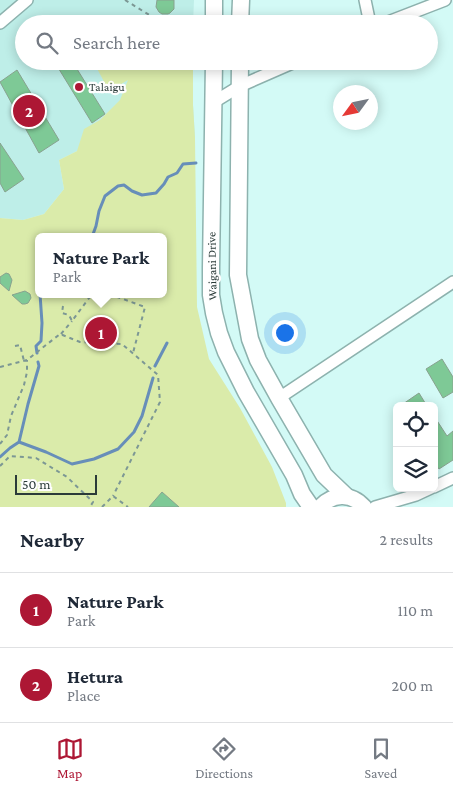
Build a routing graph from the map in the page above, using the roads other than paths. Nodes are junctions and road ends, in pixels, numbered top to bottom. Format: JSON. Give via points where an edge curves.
{"nodes":[{"id":1,"x":214,"y":0,"type":"edge"},
{"id":2,"x":241,"y":0,"type":"edge"},
{"id":3,"x":365,"y":0,"type":"edge"},
{"id":4,"x":445,"y":0,"type":"edge"},
{"id":5,"x":24,"y":1,"type":"edge"},
{"id":6,"x":214,"y":15,"type":"edge"},
{"id":7,"x":240,"y":15,"type":"edge"},
{"id":8,"x":368,"y":15,"type":"edge"},
{"id":9,"x":406,"y":15,"type":"edge"},
{"id":10,"x":0,"y":22,"type":"edge"},
{"id":11,"x":214,"y":70,"type":"edge"},
{"id":12,"x":240,"y":70,"type":"edge"},
{"id":13,"x":276,"y":70,"type":"edge"},
{"id":14,"x":240,"y":86,"type":"junction"},
{"id":15,"x":214,"y":102,"type":"junction"},
{"id":16,"x":453,"y":282,"type":"edge"},
{"id":17,"x":278,"y":398,"type":"junction"},
{"id":18,"x":453,"y":478,"type":"edge"},
{"id":19,"x":438,"y":485,"type":"edge"},
{"id":20,"x":422,"y":492,"type":"edge"},
{"id":21,"x":346,"y":496,"type":"junction"},
{"id":22,"x":310,"y":507,"type":"edge"},
{"id":23,"x":320,"y":507,"type":"edge"},
{"id":24,"x":364,"y":507,"type":"edge"},
{"id":25,"x":375,"y":507,"type":"edge"}],
"edges":[{"from":1,"to":6,"type":"highway"},
{"from":2,"to":7,"type":"highway"},
{"from":3,"to":8,"type":"street"},
{"from":4,"to":9,"type":"street"},
{"from":5,"to":10,"type":"street"},
{"from":11,"to":15,"type":"highway","name":"Waigani Drive"},
{"from":12,"to":14,"type":"highway","name":"Waigani Drive"},
{"from":13,"to":14,"type":"street"},
{"from":14,"to":15,"type":"street"},
{"from":14,"to":17,"type":"highway","name":"Waigani Drive","via":[[238,275],[250,339]]},
{"from":15,"to":22,"type":"highway","name":"Waigani Drive","via":[[211,295],[214,313],[234,368]]},
{"from":16,"to":17,"type":"street"},
{"from":17,"to":21,"type":"highway","name":"Waigani Drive","via":[[324,475]]},
{"from":18,"to":19,"type":"street"},
{"from":20,"to":25,"type":"street"},
{"from":21,"to":23,"type":"main road","via":[[337,496]]},
{"from":21,"to":24,"type":"main road"}]}
